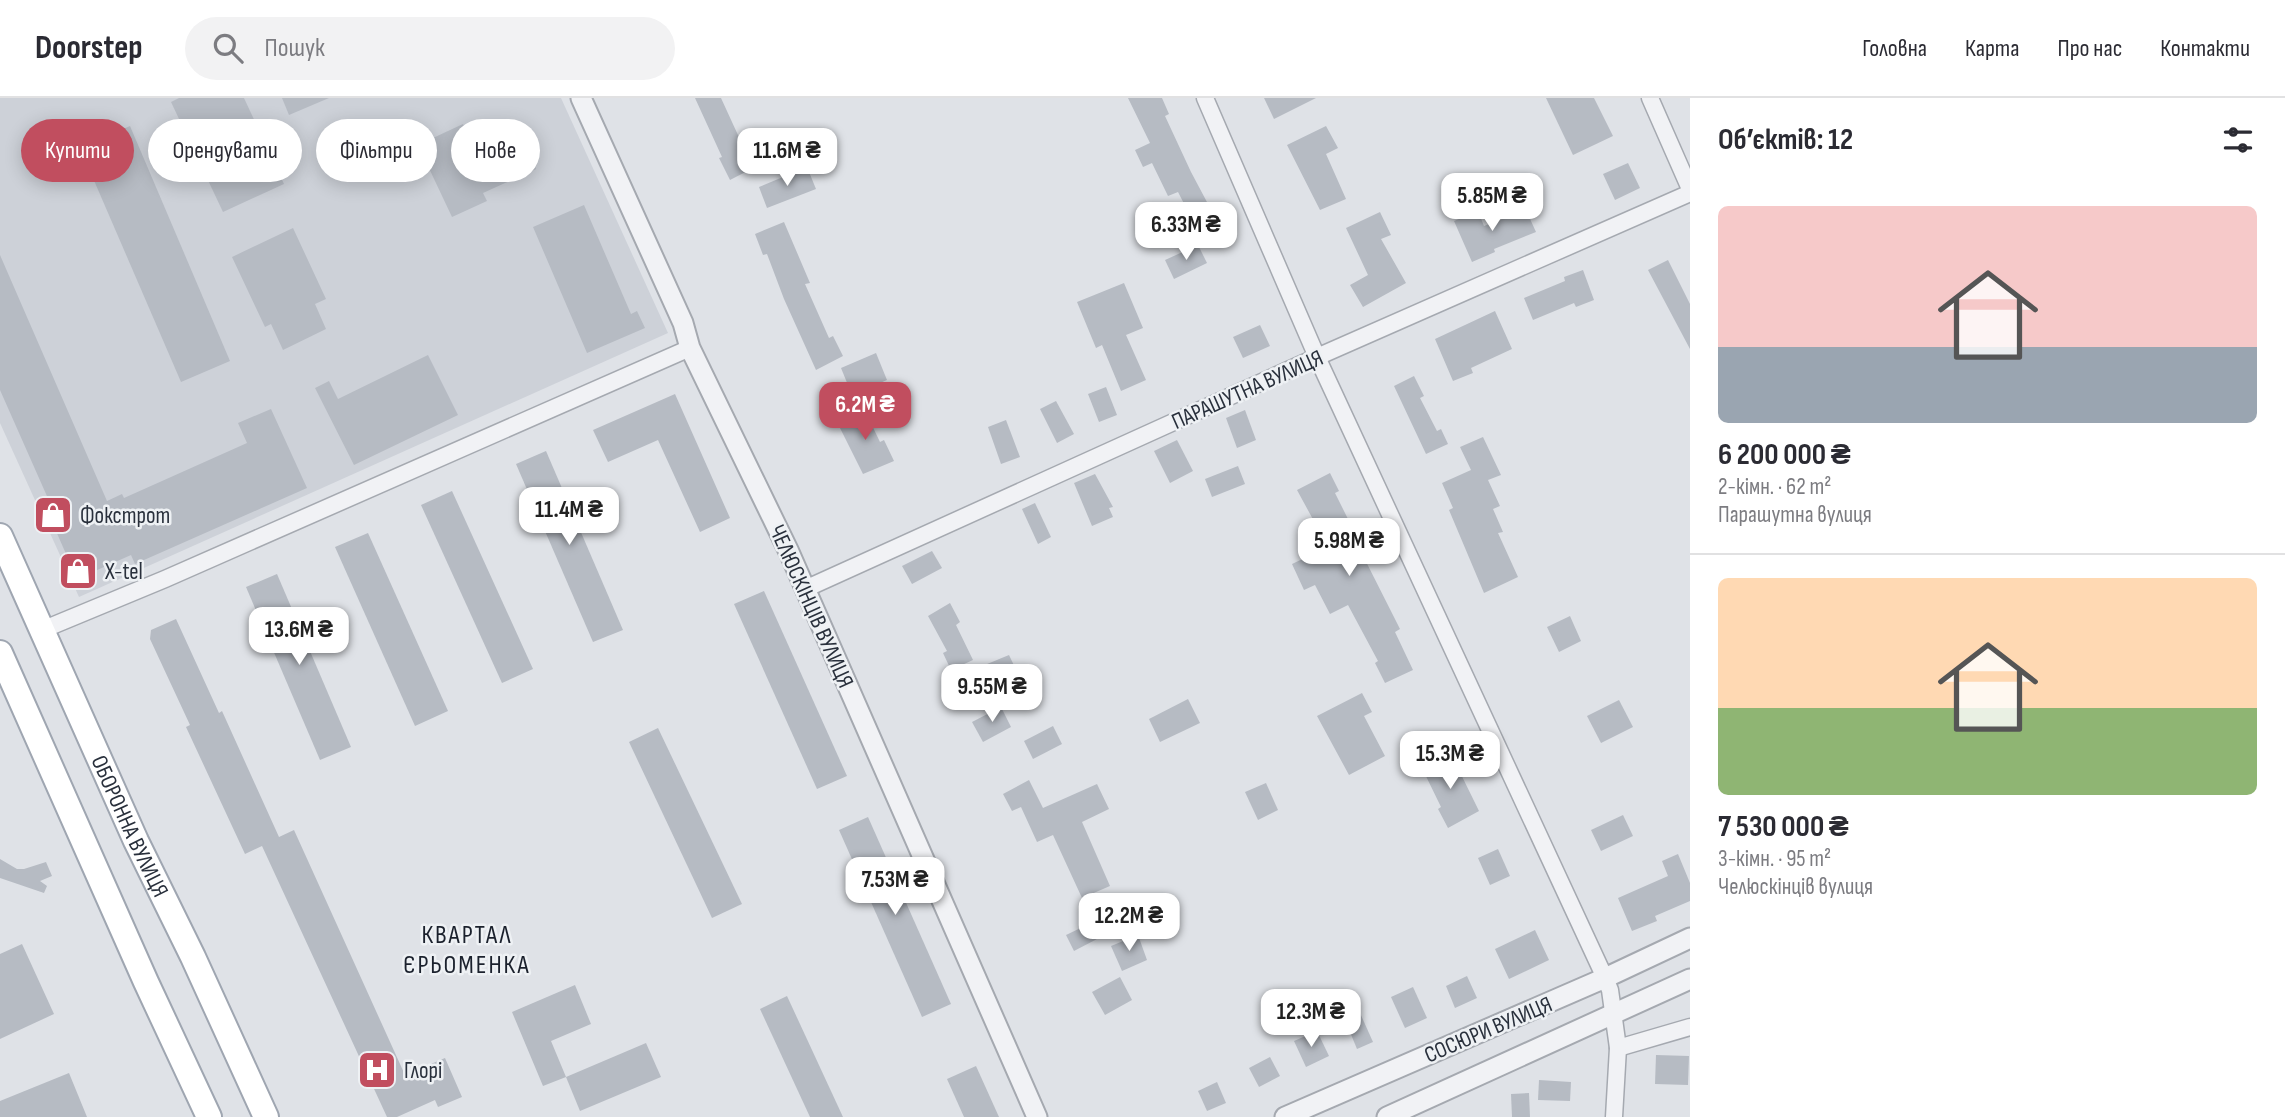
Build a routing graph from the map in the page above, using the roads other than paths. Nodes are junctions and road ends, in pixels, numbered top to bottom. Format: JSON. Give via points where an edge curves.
{"nodes":[{"id":1,"x":582,"y":98,"type":"edge"},
{"id":2,"x":1205,"y":98,"type":"edge"},
{"id":3,"x":1650,"y":98,"type":"edge"},
{"id":4,"x":1690,"y":191,"type":"edge"},
{"id":5,"x":690,"y":348,"type":"junction"},
{"id":6,"x":1317,"y":357,"type":"junction"},
{"id":7,"x":0,"y":536,"type":"edge"},
{"id":8,"x":805,"y":589,"type":"junction"},
{"id":9,"x":42,"y":630,"type":"junction"},
{"id":10,"x":0,"y":653,"type":"edge"},
{"id":11,"x":1690,"y":938,"type":"edge"},
{"id":12,"x":1605,"y":978,"type":"junction"},
{"id":13,"x":1690,"y":979,"type":"edge"},
{"id":14,"x":1614,"y":1015,"type":"junction"},
{"id":15,"x":1690,"y":1027,"type":"edge"},
{"id":16,"x":1618,"y":1048,"type":"junction"},
{"id":17,"x":209,"y":1117,"type":"edge"},
{"id":18,"x":266,"y":1117,"type":"edge"},
{"id":19,"x":1037,"y":1117,"type":"edge"},
{"id":20,"x":1285,"y":1117,"type":"edge"},
{"id":21,"x":1387,"y":1117,"type":"edge"},
{"id":22,"x":1614,"y":1117,"type":"edge"}],
"edges":[{"from":1,"to":5,"type":"street","name":"ЧЕЛЮСКІНЦІВ ВУЛИЦЯ"},
{"from":2,"to":6,"type":"street"},
{"from":3,"to":4,"type":"street"},
{"from":4,"to":6,"type":"street","name":"ПАРАШУТНА ВУЛИЦЯ"},
{"from":5,"to":8,"type":"street","name":"ЧЕЛЮСКІНЦІВ ВУЛИЦЯ"},
{"from":5,"to":9,"type":"street"},
{"from":6,"to":8,"type":"street","name":"ПАРАШУТНА ВУЛИЦЯ"},
{"from":6,"to":12,"type":"street"},
{"from":7,"to":9,"type":"main road","name":"ОБОРОННА ВУЛИЦЯ"},
{"from":8,"to":19,"type":"street","name":"ЧЕЛЮСКІНЦІВ ВУЛИЦЯ"},
{"from":9,"to":18,"type":"main road","name":"ОБОРОННА ВУЛИЦЯ"},
{"from":10,"to":17,"type":"main road","name":"ОБОРОННА ВУЛИЦЯ"},
{"from":11,"to":12,"type":"street","name":"СОСЮРИ ВУЛИЦЯ"},
{"from":12,"to":14,"type":"street"},
{"from":12,"to":20,"type":"street","name":"СОСЮРИ ВУЛИЦЯ"},
{"from":13,"to":14,"type":"street","name":"СОСЮРИ ВУЛИЦЯ"},
{"from":14,"to":16,"type":"street"},
{"from":14,"to":21,"type":"street","name":"СОСЮРИ ВУЛИЦЯ"},
{"from":15,"to":16,"type":"street"},
{"from":16,"to":22,"type":"street"}]}
